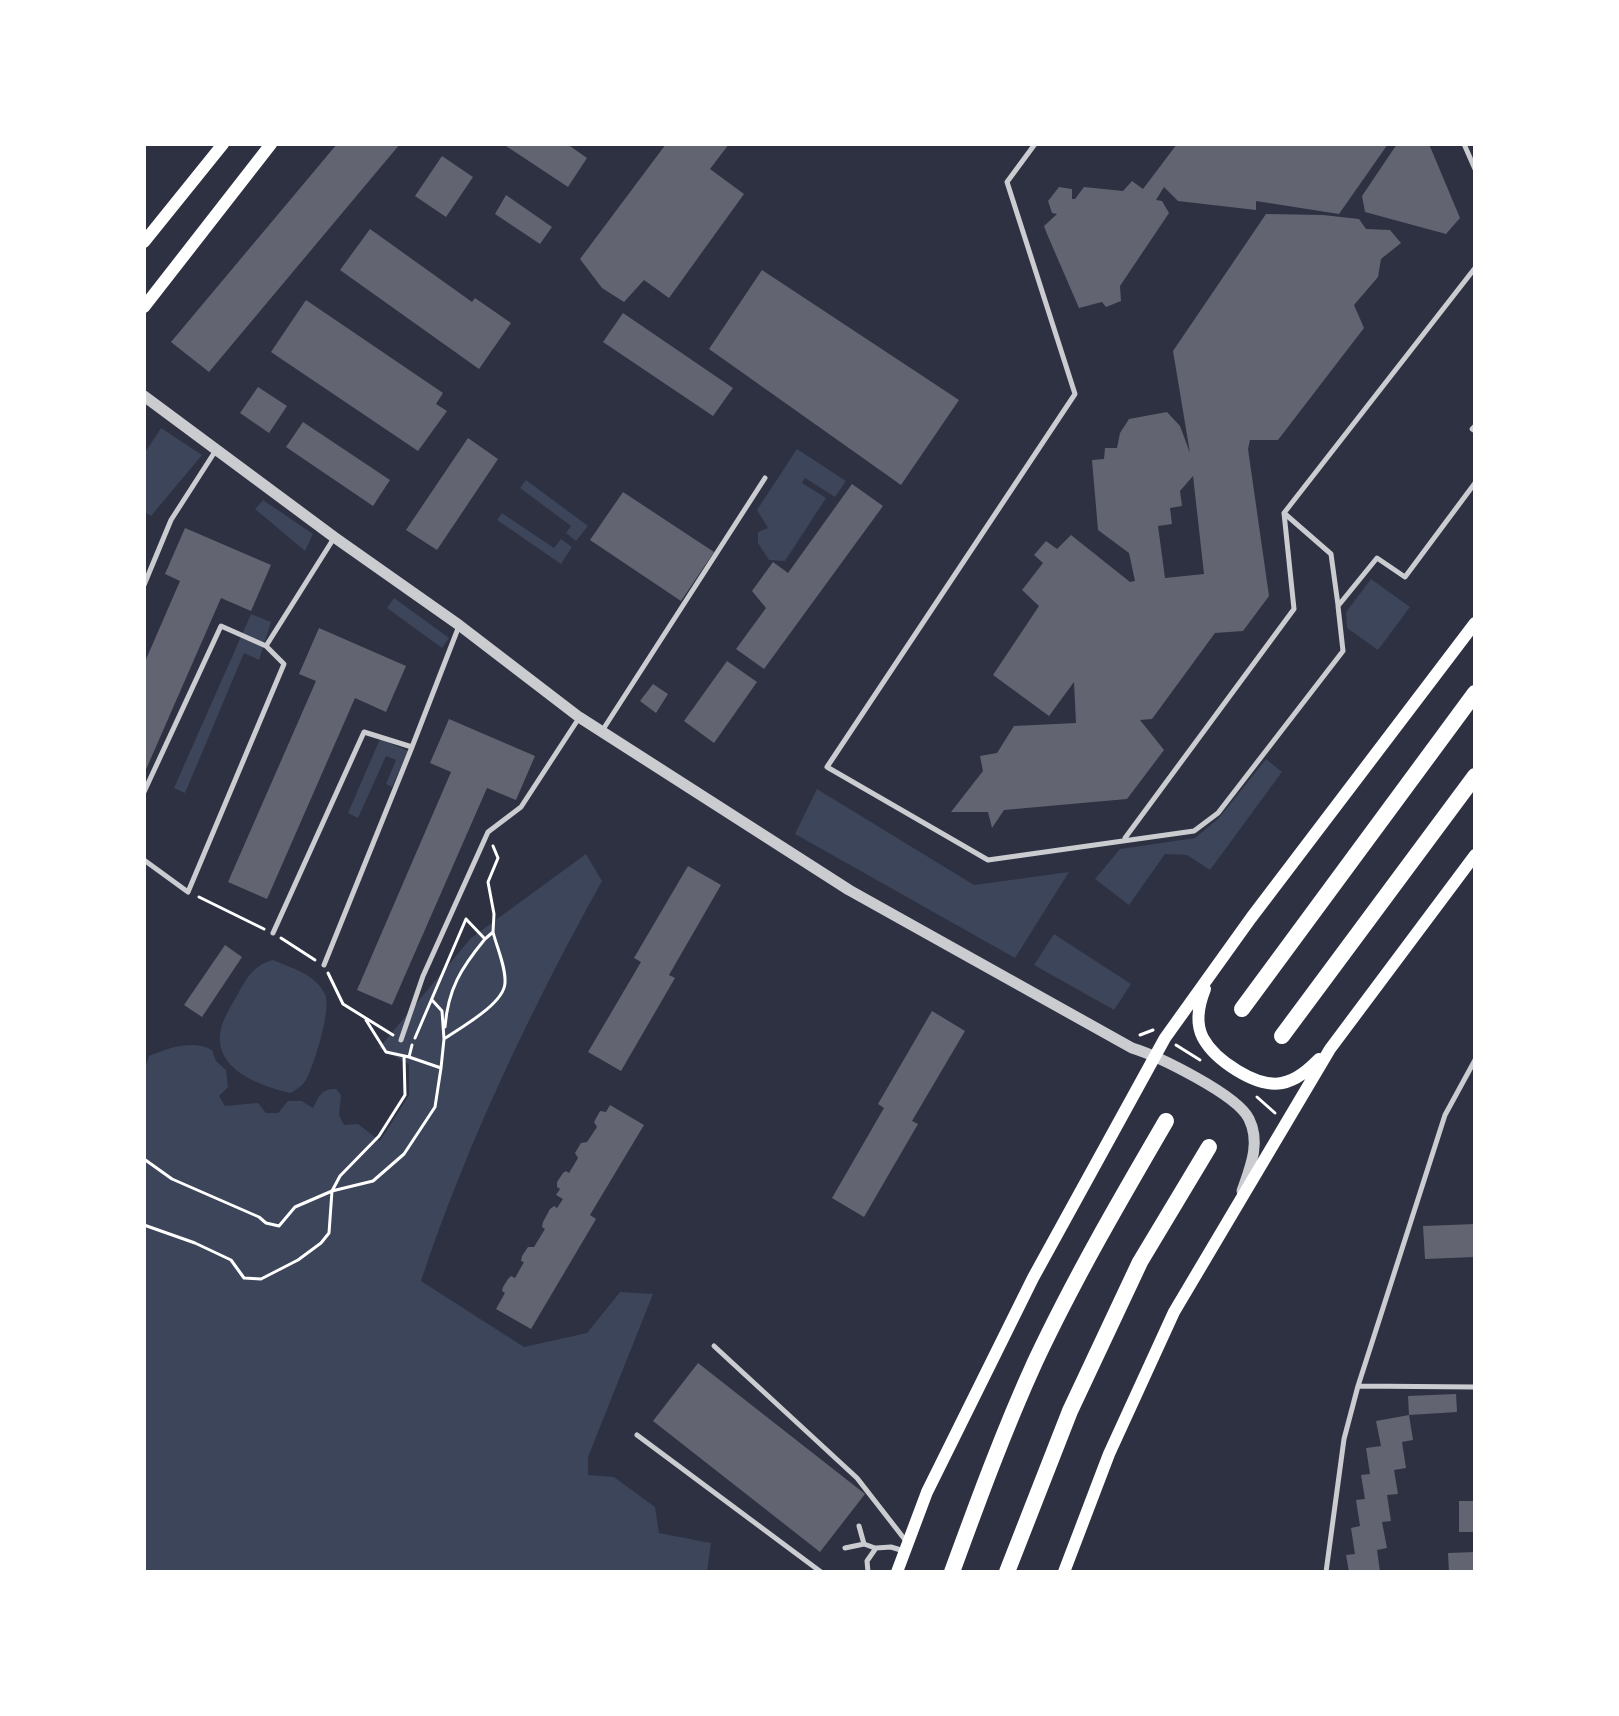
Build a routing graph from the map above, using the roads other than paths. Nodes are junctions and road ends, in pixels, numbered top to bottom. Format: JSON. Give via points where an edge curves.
{"nodes":[{"id":1,"x":223,"y":144,"type":"edge"},
{"id":2,"x":1035,"y":144,"type":"edge"},
{"id":3,"x":1464,"y":144,"type":"edge"},
{"id":4,"x":270,"y":146,"type":"edge"},
{"id":5,"x":1475,"y":169,"type":"edge"},
{"id":6,"x":144,"y":242,"type":"edge"},
{"id":7,"x":1475,"y":268,"type":"edge"},
{"id":8,"x":144,"y":307,"type":"edge"},
{"id":9,"x":146,"y":402,"type":"edge"},
{"id":10,"x":217,"y":449,"type":"junction"},
{"id":11,"x":765,"y":478,"type":"dead end"},
{"id":12,"x":1475,"y":483,"type":"edge"},
{"id":13,"x":1284,"y":513,"type":"junction"},
{"id":14,"x":334,"y":537,"type":"junction"},
{"id":15,"x":144,"y":585,"type":"edge"},
{"id":16,"x":1338,"y":606,"type":"junction"},
{"id":17,"x":1475,"y":623,"type":"edge"},
{"id":18,"x":459,"y":625,"type":"junction"},
{"id":19,"x":266,"y":646,"type":"junction"},
{"id":20,"x":1475,"y":693,"type":"edge"},
{"id":21,"x":579,"y":717,"type":"junction"},
{"id":22,"x":602,"y":731,"type":"junction"},
{"id":23,"x":412,"y":747,"type":"junction"},
{"id":24,"x":1475,"y":776,"type":"edge"},
{"id":25,"x":144,"y":792,"type":"edge"},
{"id":26,"x":1124,"y":839,"type":"junction"},
{"id":27,"x":1475,"y":855,"type":"edge"},
{"id":28,"x":144,"y":860,"type":"edge"},
{"id":29,"x":273,"y":933,"type":"road end"},
{"id":30,"x":324,"y":965,"type":"road end"},
{"id":31,"x":1209,"y":977,"type":"junction"},
{"id":32,"x":1242,"y":1009,"type":"dead end"},
{"id":33,"x":1282,"y":1036,"type":"dead end"},
{"id":34,"x":401,"y":1040,"type":"road end"},
{"id":35,"x":1330,"y":1049,"type":"junction"},
{"id":36,"x":1155,"y":1055,"type":"junction"},
{"id":37,"x":1475,"y":1060,"type":"edge"},
{"id":38,"x":1166,"y":1121,"type":"dead end"},
{"id":39,"x":1209,"y":1147,"type":"dead end"},
{"id":40,"x":1240,"y":1196,"type":"junction"},
{"id":41,"x":714,"y":1346,"type":"dead end"},
{"id":42,"x":1358,"y":1386,"type":"junction"},
{"id":43,"x":1475,"y":1387,"type":"edge"},
{"id":44,"x":637,"y":1435,"type":"dead end"},
{"id":45,"x":859,"y":1526,"type":"dead end"},
{"id":46,"x":864,"y":1544,"type":"junction"},
{"id":47,"x":906,"y":1547,"type":"junction"},
{"id":48,"x":845,"y":1548,"type":"dead end"},
{"id":49,"x":876,"y":1548,"type":"junction"},
{"id":50,"x":821,"y":1572,"type":"edge"},
{"id":51,"x":868,"y":1572,"type":"edge"},
{"id":52,"x":897,"y":1572,"type":"edge"},
{"id":53,"x":952,"y":1572,"type":"edge"},
{"id":54,"x":1007,"y":1572,"type":"edge"},
{"id":55,"x":1064,"y":1572,"type":"edge"},
{"id":56,"x":1326,"y":1572,"type":"edge"}],
"edges":[{"from":1,"to":6,"type":"main road"},
{"from":2,"to":26,"type":"lane","via":[[1007,182],[1075,394],[827,767],[988,860]]},
{"from":3,"to":5,"type":"lane"},
{"from":4,"to":8,"type":"main road"},
{"from":7,"to":13,"type":"lane"},
{"from":9,"to":10,"type":"street"},
{"from":10,"to":14,"type":"street"},
{"from":10,"to":15,"type":"lane","via":[[171,520]]},
{"from":11,"to":22,"type":"lane"},
{"from":12,"to":16,"type":"lane","via":[[1405,577],[1377,558]]},
{"from":13,"to":16,"type":"lane","via":[[1331,554]]},
{"from":13,"to":26,"type":"lane","via":[[1294,609]]},
{"from":14,"to":18,"type":"street"},
{"from":14,"to":19,"type":"lane"},
{"from":16,"to":26,"type":"lane","via":[[1343,651],[1218,813],[1194,831]]},
{"from":17,"to":31,"type":"main road"},
{"from":18,"to":21,"type":"street"},
{"from":18,"to":23,"type":"lane"},
{"from":19,"to":25,"type":"lane","via":[[221,626]]},
{"from":19,"to":28,"type":"lane","via":[[284,664],[188,892]]},
{"from":20,"to":32,"type":"highway"},
{"from":21,"to":22,"type":"street"},
{"from":21,"to":34,"type":"lane","via":[[521,807],[488,832],[423,976]]},
{"from":22,"to":36,"type":"street","via":[[849,890],[1132,1048]]},
{"from":23,"to":29,"type":"lane","via":[[364,732]]},
{"from":23,"to":30,"type":"lane"},
{"from":24,"to":33,"type":"highway"},
{"from":27,"to":35,"type":"main road"},
{"from":31,"to":35,"type":"main road","via":[[1198,1018],[1202,1037],[1237,1068],[1263,1082],[1286,1082]]},
{"from":31,"to":36,"type":"main road"},
{"from":35,"to":40,"type":"main road"},
{"from":36,"to":40,"type":"street","via":[[1241,1107],[1249,1119],[1254,1157]]},
{"from":36,"to":47,"type":"main road","via":[[1033,1278],[927,1492]]},
{"from":37,"to":42,"type":"lane","via":[[1445,1115]]},
{"from":38,"to":53,"type":"highway","via":[[1100,1233],[1035,1362]]},
{"from":39,"to":54,"type":"highway","via":[[1134,1276],[1070,1411]]},
{"from":40,"to":55,"type":"main road","via":[[1174,1312],[1109,1454]]},
{"from":41,"to":47,"type":"lane","via":[[857,1478]]},
{"from":42,"to":43,"type":"lane"},
{"from":42,"to":56,"type":"lane","via":[[1344,1439]]},
{"from":44,"to":50,"type":"lane"},
{"from":45,"to":46,"type":"lane"},
{"from":46,"to":48,"type":"lane"},
{"from":46,"to":49,"type":"lane"},
{"from":47,"to":49,"type":"lane"},
{"from":47,"to":52,"type":"main road"},
{"from":49,"to":51,"type":"lane","via":[[867,1561]]}]}
